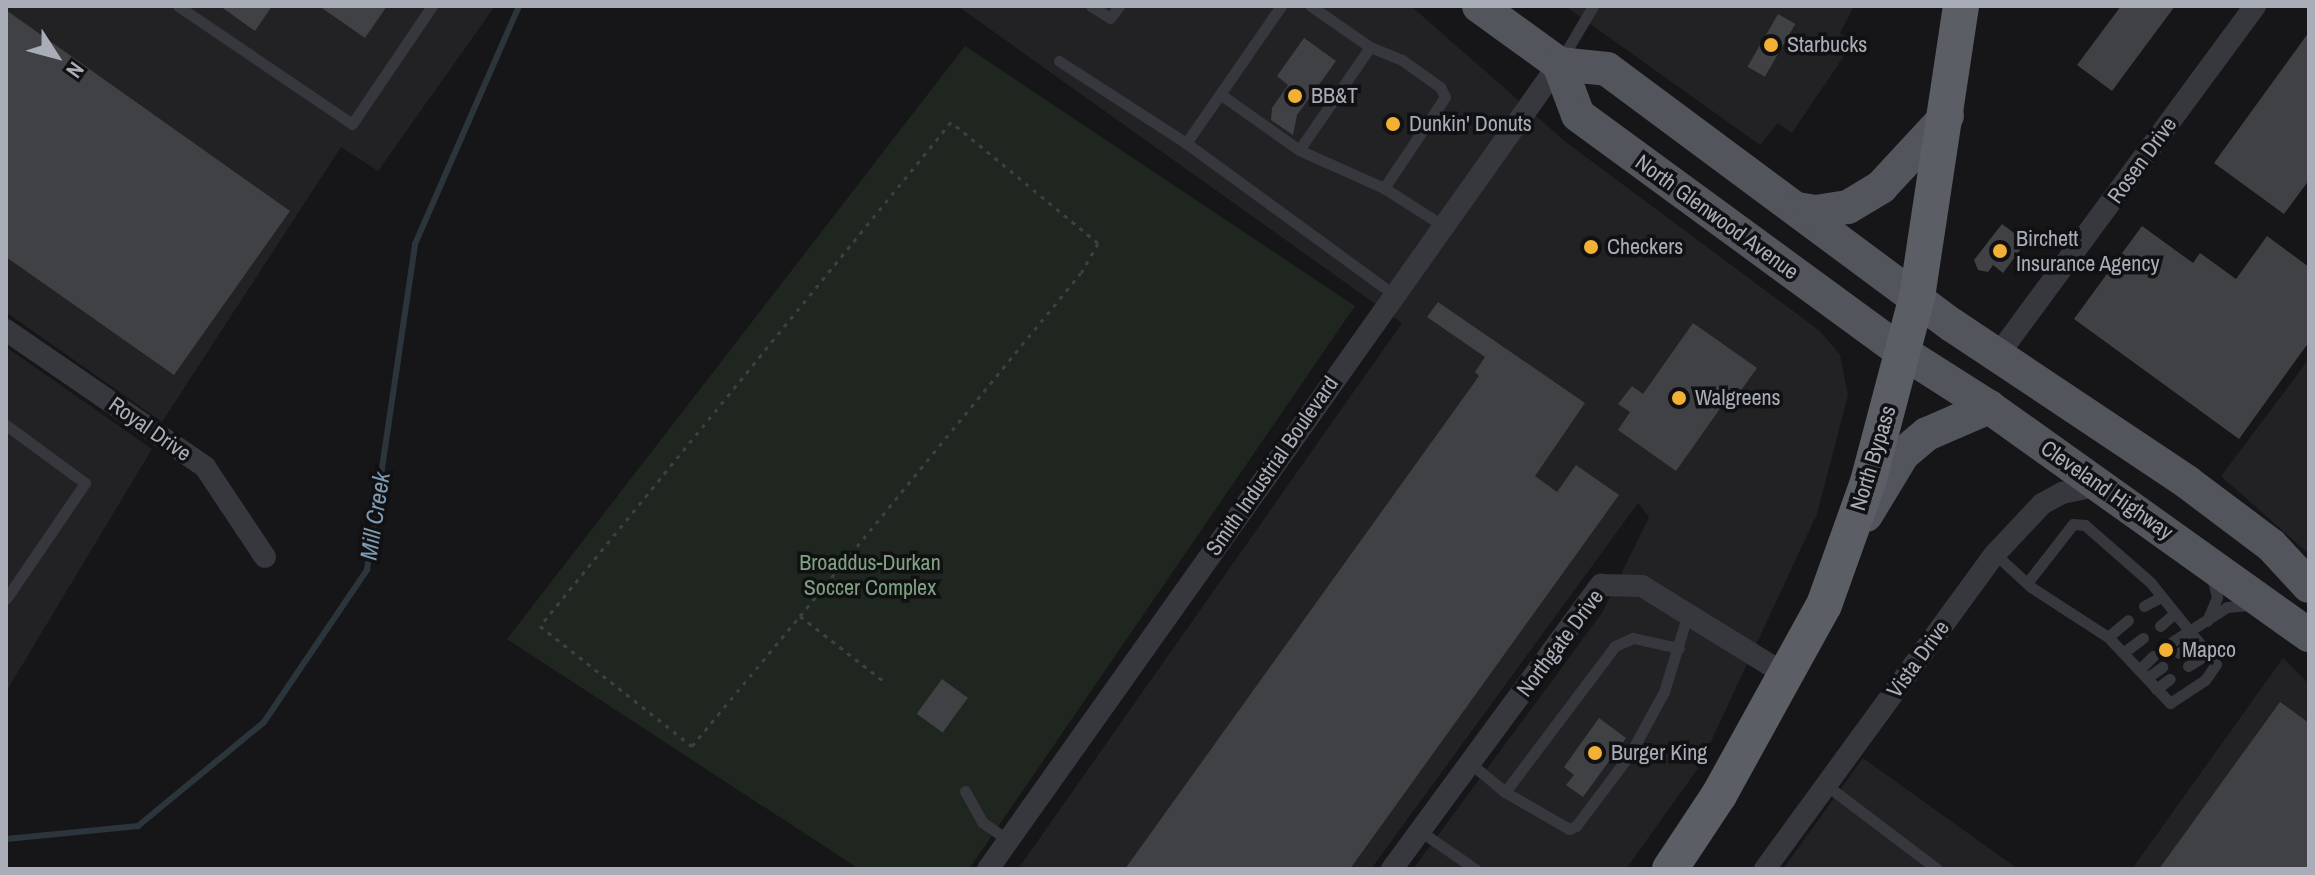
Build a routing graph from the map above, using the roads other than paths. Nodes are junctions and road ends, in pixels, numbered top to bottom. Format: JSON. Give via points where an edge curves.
{"nodes":[{"id":1,"x":178,"y":6,"type":"edge"},
{"id":2,"x":432,"y":6,"type":"edge"},
{"id":3,"x":1091,"y":6,"type":"edge"},
{"id":4,"x":1119,"y":6,"type":"edge"},
{"id":5,"x":1281,"y":6,"type":"edge"},
{"id":6,"x":1311,"y":6,"type":"edge"},
{"id":7,"x":1479,"y":6,"type":"edge"},
{"id":8,"x":1593,"y":6,"type":"edge"},
{"id":9,"x":1961,"y":6,"type":"edge"},
{"id":10,"x":2255,"y":6,"type":"edge"},
{"id":11,"x":1370,"y":47,"type":"junction"},
{"id":12,"x":1059,"y":61,"type":"dead end"},
{"id":13,"x":1559,"y":64,"type":"junction"},
{"id":14,"x":1220,"y":94,"type":"junction"},
{"id":15,"x":1947,"y":116,"type":"junction"},
{"id":16,"x":1186,"y":143,"type":"junction"},
{"id":17,"x":1299,"y":150,"type":"junction"},
{"id":18,"x":1384,"y":188,"type":"junction"},
{"id":19,"x":1797,"y":209,"type":"junction"},
{"id":20,"x":1442,"y":225,"type":"junction"},
{"id":21,"x":1393,"y":294,"type":"junction"},
{"id":22,"x":1917,"y":297,"type":"junction"},
{"id":23,"x":6,"y":330,"type":"edge"},
{"id":24,"x":1901,"y":351,"type":"junction"},
{"id":25,"x":2000,"y":352,"type":"junction"},
{"id":26,"x":1989,"y":407,"type":"junction"},
{"id":27,"x":6,"y":425,"type":"edge"},
{"id":28,"x":2101,"y":485,"type":"junction"},
{"id":29,"x":2103,"y":541,"type":"junction"},
{"id":30,"x":2196,"y":553,"type":"junction"},
{"id":31,"x":1995,"y":554,"type":"junction"},
{"id":32,"x":2094,"y":554,"type":"dead end"},
{"id":33,"x":2119,"y":555,"type":"junction"},
{"id":34,"x":265,"y":557,"type":"dead end"},
{"id":35,"x":1839,"y":564,"type":"junction"},
{"id":36,"x":2109,"y":567,"type":"dead end"},
{"id":37,"x":2027,"y":583,"type":"junction"},
{"id":38,"x":2309,"y":586,"type":"edge"},
{"id":39,"x":2161,"y":597,"type":"junction"},
{"id":40,"x":6,"y":599,"type":"edge"},
{"id":41,"x":2144,"y":606,"type":"dead end"},
{"id":42,"x":2270,"y":606,"type":"junction"},
{"id":43,"x":1688,"y":613,"type":"junction"},
{"id":44,"x":2174,"y":614,"type":"junction"},
{"id":45,"x":2128,"y":620,"type":"dead end"},
{"id":46,"x":2207,"y":622,"type":"junction"},
{"id":47,"x":2160,"y":626,"type":"dead end"},
{"id":48,"x":2309,"y":635,"type":"edge"},
{"id":49,"x":2108,"y":637,"type":"junction"},
{"id":50,"x":2193,"y":637,"type":"junction"},
{"id":51,"x":2143,"y":638,"type":"dead end"},
{"id":52,"x":2172,"y":642,"type":"dead end"},
{"id":53,"x":1679,"y":648,"type":"junction"},
{"id":54,"x":2123,"y":653,"type":"junction"},
{"id":55,"x":2179,"y":653,"type":"dead end"},
{"id":56,"x":2207,"y":654,"type":"junction"},
{"id":57,"x":2153,"y":656,"type":"dead end"},
{"id":58,"x":2188,"y":666,"type":"dead end"},
{"id":59,"x":2162,"y":667,"type":"dead end"},
{"id":60,"x":2143,"y":674,"type":"junction"},
{"id":61,"x":1786,"y":675,"type":"junction"},
{"id":62,"x":2170,"y":679,"type":"dead end"},
{"id":63,"x":2156,"y":689,"type":"junction"},
{"id":64,"x":1470,"y":763,"type":"junction"},
{"id":65,"x":1826,"y":785,"type":"junction"},
{"id":66,"x":965,"y":791,"type":"dead end"},
{"id":67,"x":1505,"y":792,"type":"junction"},
{"id":68,"x":1420,"y":831,"type":"junction"},
{"id":69,"x":1008,"y":840,"type":"junction"},
{"id":70,"x":988,"y":869,"type":"edge"},
{"id":71,"x":1392,"y":869,"type":"edge"},
{"id":72,"x":1475,"y":869,"type":"edge"},
{"id":73,"x":1670,"y":869,"type":"edge"},
{"id":74,"x":1765,"y":869,"type":"edge"},
{"id":75,"x":1937,"y":869,"type":"edge"}],
"edges":[{"from":1,"to":2,"type":"lane","via":[[352,124]]},
{"from":3,"to":4,"type":"lane","via":[[1110,18]]},
{"from":5,"to":14,"type":"lane"},
{"from":6,"to":11,"type":"lane"},
{"from":7,"to":13,"type":"main road"},
{"from":8,"to":13,"type":"lane"},
{"from":9,"to":15,"type":"highway","name":"North Bypass"},
{"from":10,"to":25,"type":"street","name":"Rosen Drive"},
{"from":11,"to":17,"type":"lane"},
{"from":11,"to":18,"type":"lane","via":[[1402,60],[1440,87],[1445,97]]},
{"from":12,"to":16,"type":"lane"},
{"from":13,"to":19,"type":"main road","via":[[1607,69]]},
{"from":13,"to":20,"type":"street","name":"Smith Industrial Boulevard"},
{"from":13,"to":24,"type":"main road","name":"North Glenwood Avenue","via":[[1578,115]]},
{"from":14,"to":16,"type":"lane"},
{"from":14,"to":17,"type":"lane"},
{"from":15,"to":19,"type":"main road","via":[[1881,187],[1848,207]]},
{"from":15,"to":22,"type":"highway","name":"North Bypass"},
{"from":16,"to":21,"type":"lane"},
{"from":17,"to":18,"type":"lane"},
{"from":18,"to":20,"type":"lane"},
{"from":19,"to":22,"type":"main road"},
{"from":20,"to":21,"type":"street","name":"Smith Industrial Boulevard"},
{"from":21,"to":69,"type":"street","name":"Smith Industrial Boulevard"},
{"from":22,"to":24,"type":"highway","name":"North Bypass"},
{"from":22,"to":25,"type":"main road"},
{"from":23,"to":34,"type":"street","name":"Royal Drive","via":[[205,467]]},
{"from":24,"to":26,"type":"main road","name":"Cleveland Highway"},
{"from":24,"to":35,"type":"highway","name":"North Bypass","via":[[1868,482]]},
{"from":25,"to":38,"type":"main road","via":[[2271,545]]},
{"from":26,"to":28,"type":"main road","name":"Cleveland Highway"},
{"from":26,"to":35,"type":"main road","via":[[1927,434],[1903,454]]},
{"from":27,"to":40,"type":"lane","via":[[85,483]]},
{"from":28,"to":30,"type":"main road","name":"Cleveland Highway"},
{"from":28,"to":31,"type":"street","name":"Vista Drive","via":[[2062,493],[2042,504]]},
{"from":29,"to":32,"type":"lane"},
{"from":29,"to":33,"type":"lane"},
{"from":29,"to":37,"type":"lane","via":[[2085,525],[2073,524]]},
{"from":30,"to":42,"type":"main road","name":"Cleveland Highway"},
{"from":30,"to":46,"type":"lane","via":[[2217,597]]},
{"from":31,"to":37,"type":"lane"},
{"from":31,"to":65,"type":"street","name":"Vista Drive"},
{"from":33,"to":36,"type":"lane"},
{"from":33,"to":39,"type":"lane"},
{"from":35,"to":61,"type":"highway","name":"North Bypass","via":[[1824,605]]},
{"from":37,"to":49,"type":"lane","via":[[2061,599]]},
{"from":39,"to":41,"type":"lane"},
{"from":39,"to":44,"type":"lane"},
{"from":42,"to":46,"type":"lane","via":[[2233,605]]},
{"from":42,"to":48,"type":"main road","name":"Cleveland Highway"},
{"from":43,"to":53,"type":"lane"},
{"from":43,"to":61,"type":"street","name":"Northgate Drive"},
{"from":43,"to":64,"type":"street","name":"Northgate Drive","via":[[1642,586],[1601,585]]},
{"from":44,"to":47,"type":"lane"},
{"from":44,"to":50,"type":"lane"},
{"from":45,"to":49,"type":"lane"},
{"from":46,"to":50,"type":"lane"},
{"from":49,"to":54,"type":"lane"},
{"from":50,"to":52,"type":"lane"},
{"from":50,"to":55,"type":"lane"},
{"from":50,"to":56,"type":"lane"},
{"from":51,"to":54,"type":"lane"},
{"from":53,"to":67,"type":"lane","via":[[1633,638],[1615,646]]},
{"from":53,"to":67,"type":"lane","via":[[1664,692],[1630,754],[1576,826],[1569,829]]},
{"from":54,"to":60,"type":"lane"},
{"from":56,"to":58,"type":"lane"},
{"from":56,"to":63,"type":"lane","via":[[2216,664],[2185,694],[2170,703]]},
{"from":57,"to":60,"type":"lane"},
{"from":59,"to":60,"type":"lane"},
{"from":60,"to":63,"type":"lane"},
{"from":61,"to":73,"type":"highway","name":"North Bypass"},
{"from":62,"to":63,"type":"lane"},
{"from":64,"to":67,"type":"lane"},
{"from":64,"to":68,"type":"street","name":"Northgate Drive"},
{"from":65,"to":74,"type":"street","name":"Vista Drive"},
{"from":65,"to":75,"type":"lane"},
{"from":66,"to":69,"type":"lane","via":[[982,822]]},
{"from":68,"to":71,"type":"street","name":"Northgate Drive"},
{"from":68,"to":72,"type":"lane"},
{"from":69,"to":70,"type":"street","name":"Smith Industrial Boulevard"}]}
